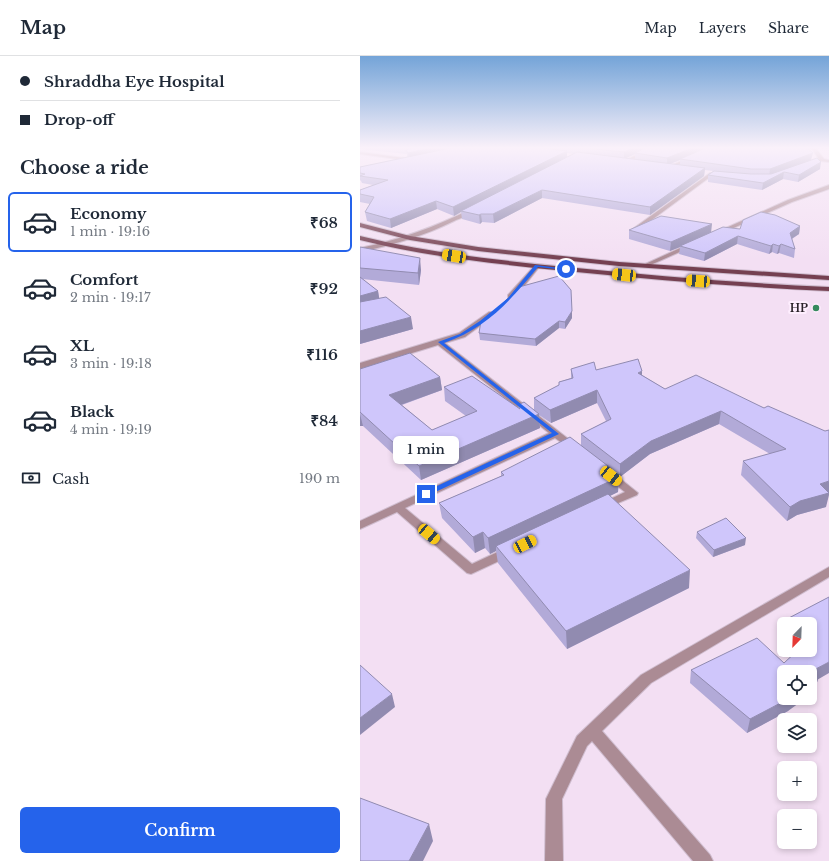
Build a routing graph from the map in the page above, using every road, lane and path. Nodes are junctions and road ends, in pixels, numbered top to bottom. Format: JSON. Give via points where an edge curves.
{"nodes":[{"id":1,"x":699,"y":185,"type":"edge"},
{"id":2,"x":829,"y":187,"type":"edge"},
{"id":3,"x":479,"y":207,"type":"edge"},
{"id":4,"x":360,"y":225,"type":"edge"},
{"id":5,"x":631,"y":233,"type":"edge"},
{"id":6,"x":710,"y":236,"type":"edge"},
{"id":7,"x":360,"y":238,"type":"edge"},
{"id":8,"x":410,"y":238,"type":"junction"},
{"id":9,"x":695,"y":243,"type":"edge"},
{"id":10,"x":388,"y":246,"type":"junction"},
{"id":11,"x":360,"y":250,"type":"edge"},
{"id":12,"x":537,"y":266,"type":"junction"},
{"id":13,"x":644,"y":266,"type":"junction"},
{"id":14,"x":829,"y":278,"type":"edge"},
{"id":15,"x":829,"y":289,"type":"edge"},
{"id":16,"x":440,"y":342,"type":"junction"},
{"id":17,"x":360,"y":366,"type":"edge"},
{"id":18,"x":556,"y":434,"type":"junction"},
{"id":19,"x":586,"y":456,"type":"edge"},
{"id":20,"x":597,"y":466,"type":"edge"},
{"id":21,"x":397,"y":507,"type":"junction"},
{"id":22,"x":598,"y":510,"type":"edge"},
{"id":23,"x":360,"y":525,"type":"edge"},
{"id":24,"x":520,"y":546,"type":"edge"},
{"id":25,"x":829,"y":571,"type":"edge"},
{"id":26,"x":593,"y":731,"type":"junction"},
{"id":27,"x":554,"y":861,"type":"edge"},
{"id":28,"x":704,"y":861,"type":"edge"}],
"edges":[{"from":1,"to":5,"type":"street"},
{"from":2,"to":6,"type":"street"},
{"from":3,"to":8,"type":"street"},
{"from":4,"to":8,"type":"main road"},
{"from":7,"to":10,"type":"main road"},
{"from":8,"to":10,"type":"street"},
{"from":8,"to":13,"type":"main road","via":[[478,249]]},
{"from":9,"to":13,"type":"street"},
{"from":10,"to":11,"type":"street"},
{"from":10,"to":12,"type":"main road"},
{"from":12,"to":15,"type":"main road","via":[[742,285]]},
{"from":12,"to":16,"type":"street","via":[[510,299],[462,335]]},
{"from":13,"to":14,"type":"main road"},
{"from":16,"to":17,"type":"street"},
{"from":16,"to":18,"type":"street"},
{"from":18,"to":19,"type":"street"},
{"from":18,"to":21,"type":"street"},
{"from":20,"to":22,"type":"street","via":[[633,493]]},
{"from":21,"to":23,"type":"street"},
{"from":21,"to":24,"type":"street","via":[[471,570]]},
{"from":25,"to":26,"type":"street","via":[[646,679]]},
{"from":26,"to":27,"type":"street","via":[[582,741],[554,799]]},
{"from":26,"to":28,"type":"street"}]}
